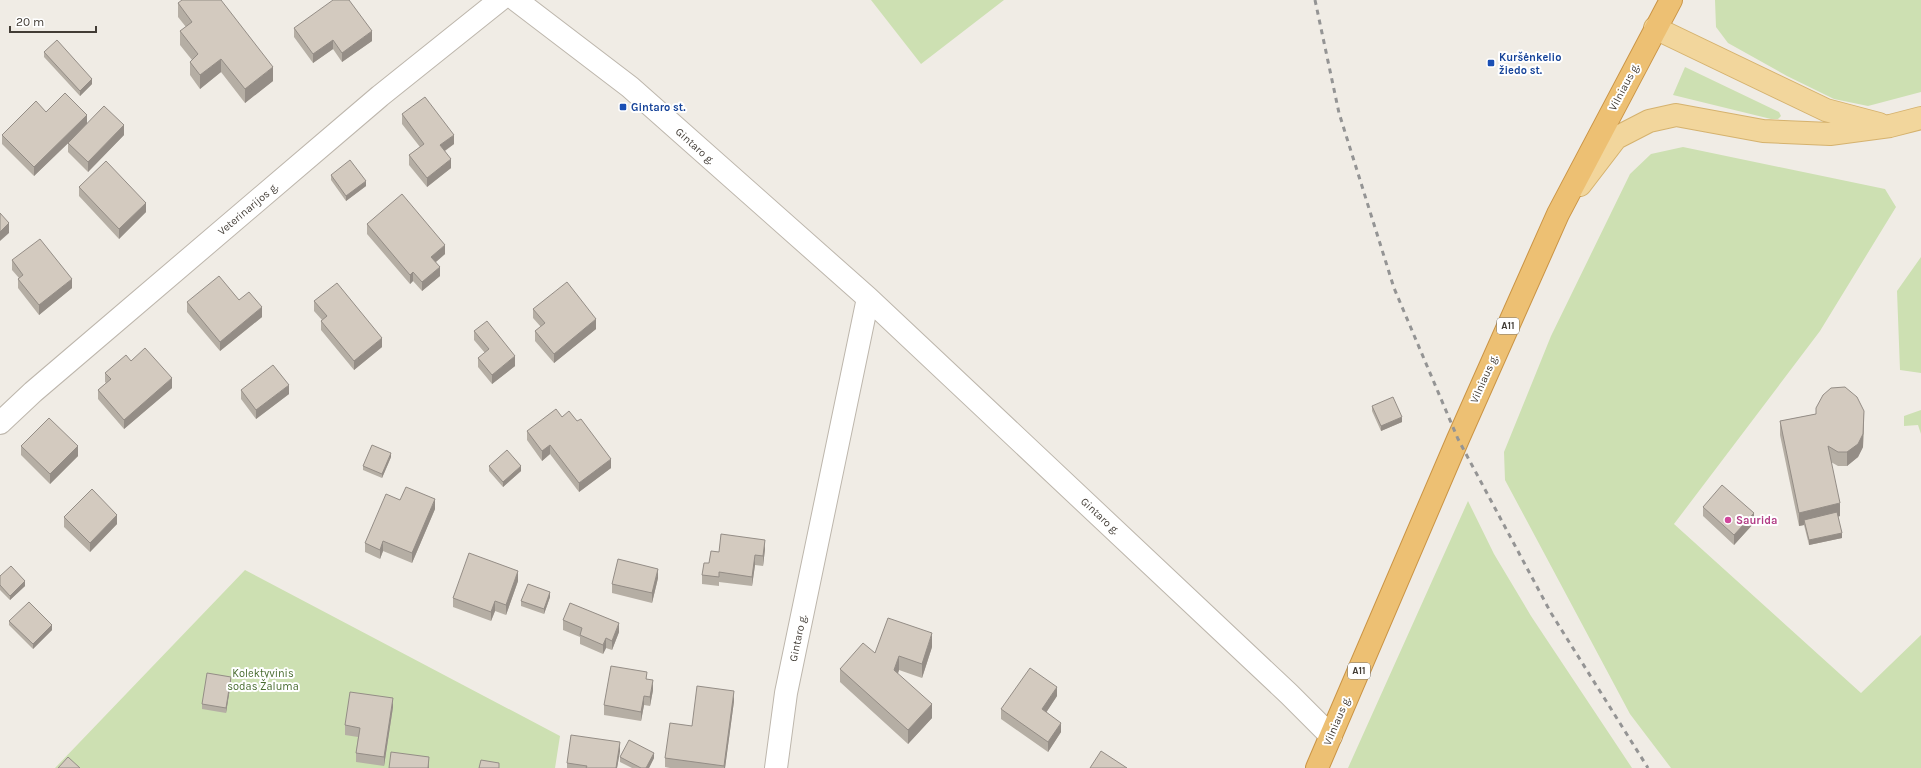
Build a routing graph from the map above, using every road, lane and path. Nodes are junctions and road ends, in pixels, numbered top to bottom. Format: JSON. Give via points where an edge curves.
{"nodes":[{"id":1,"x":500,"y":0,"type":"edge"},
{"id":2,"x":516,"y":0,"type":"edge"},
{"id":3,"x":1671,"y":0,"type":"edge"},
{"id":4,"x":1655,"y":28,"type":"junction"},
{"id":5,"x":1921,"y":118,"type":"edge"},
{"id":6,"x":1890,"y":126,"type":"junction"},
{"id":7,"x":1558,"y":214,"type":"junction"},
{"id":8,"x":868,"y":298,"type":"junction"},
{"id":9,"x":0,"y":423,"type":"edge"},
{"id":10,"x":1331,"y":736,"type":"junction"},
{"id":11,"x":776,"y":768,"type":"edge"},
{"id":12,"x":1317,"y":768,"type":"edge"}],
"edges":[{"from":1,"to":9,"type":"street","name":"Veterinarijos g.","via":[[368,106]]},
{"from":2,"to":8,"type":"street","name":"Gintaro g.","via":[[630,88]]},
{"from":3,"to":4,"type":"highway","name":"Vilniaus g.","number":"A11"},
{"from":4,"to":6,"type":"main road","via":[[1826,110]]},
{"from":4,"to":7,"type":"highway","name":"Vilniaus g.","number":"A11"},
{"from":5,"to":6,"type":"main road"},
{"from":6,"to":7,"type":"main road","via":[[1830,134],[1763,131],[1676,115],[1649,121],[1616,138]]},
{"from":7,"to":10,"type":"highway","name":"Vilniaus g.","number":"A11"},
{"from":8,"to":10,"type":"street","name":"Gintaro g."},
{"from":8,"to":11,"type":"street","name":"Gintaro g.","via":[[786,693]]},
{"from":10,"to":12,"type":"highway","name":"Vilniaus g.","number":"A11"}]}
